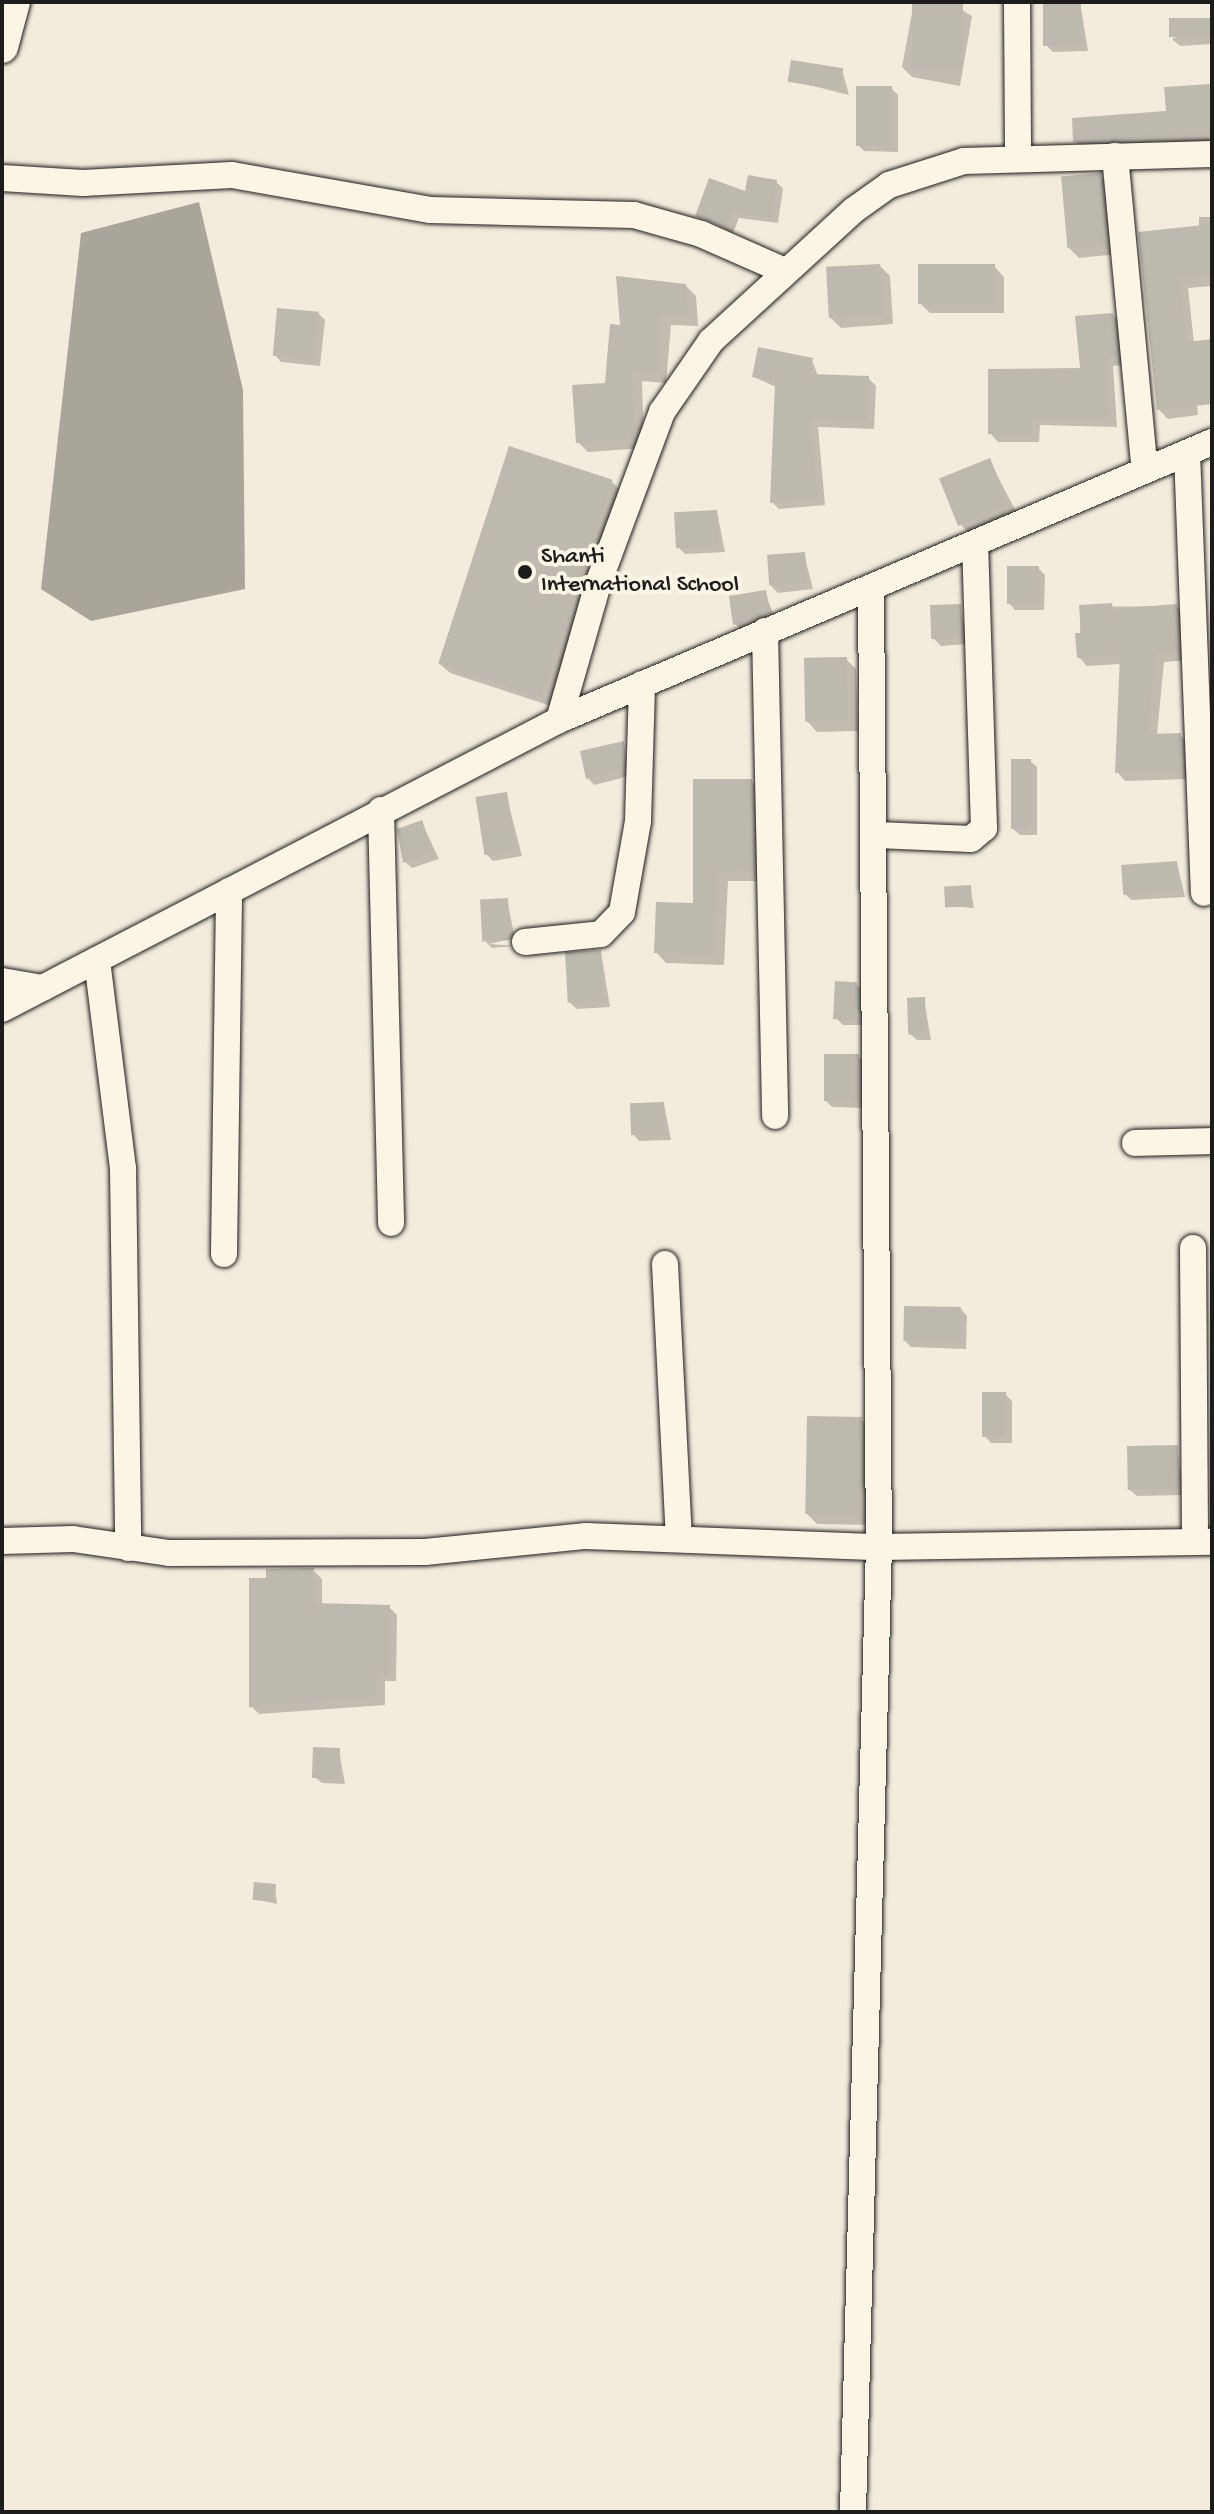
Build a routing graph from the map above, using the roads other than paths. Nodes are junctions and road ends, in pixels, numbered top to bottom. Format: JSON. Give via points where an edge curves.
{"nodes":[{"id":1,"x":14,"y":2,"type":"edge"},
{"id":2,"x":1017,"y":2,"type":"edge"},
{"id":3,"x":2,"y":47,"type":"edge"},
{"id":4,"x":1212,"y":154,"type":"edge"},
{"id":5,"x":1115,"y":156,"type":"junction"},
{"id":6,"x":1018,"y":157,"type":"junction"},
{"id":7,"x":2,"y":178,"type":"edge"},
{"id":8,"x":785,"y":271,"type":"junction"},
{"id":9,"x":1212,"y":442,"type":"edge"},
{"id":10,"x":1187,"y":453,"type":"junction"},
{"id":11,"x":1145,"y":471,"type":"junction"},
{"id":12,"x":975,"y":544,"type":"junction"},
{"id":13,"x":871,"y":589,"type":"junction"},
{"id":14,"x":765,"y":631,"type":"junction"},
{"id":15,"x":642,"y":684,"type":"junction"},
{"id":16,"x":559,"y":720,"type":"junction"},
{"id":17,"x":381,"y":810,"type":"junction"},
{"id":18,"x":877,"y":835,"type":"junction"},
{"id":19,"x":229,"y":891,"type":"junction"},
{"id":20,"x":1204,"y":893,"type":"dead end"},
{"id":21,"x":525,"y":942,"type":"dead end"},
{"id":22,"x":97,"y":960,"type":"junction"},
{"id":23,"x":2,"y":981,"type":"edge"},
{"id":24,"x":42,"y":988,"type":"junction"},
{"id":25,"x":2,"y":1009,"type":"edge"},
{"id":26,"x":775,"y":1116,"type":"dead end"},
{"id":27,"x":1212,"y":1141,"type":"edge"},
{"id":28,"x":1135,"y":1143,"type":"dead end"},
{"id":29,"x":391,"y":1223,"type":"dead end"},
{"id":30,"x":1193,"y":1248,"type":"dead end"},
{"id":31,"x":224,"y":1254,"type":"dead end"},
{"id":32,"x":665,"y":1264,"type":"dead end"},
{"id":33,"x":679,"y":1538,"type":"junction"},
{"id":34,"x":2,"y":1541,"type":"edge"},
{"id":35,"x":1203,"y":1542,"type":"edge"},
{"id":36,"x":879,"y":1547,"type":"junction"},
{"id":37,"x":128,"y":1548,"type":"junction"},
{"id":38,"x":853,"y":2512,"type":"edge"}],
"edges":[{"from":1,"to":3,"type":"main road"},
{"from":2,"to":6,"type":"street"},
{"from":4,"to":5,"type":"street"},
{"from":5,"to":6,"type":"street"},
{"from":5,"to":11,"type":"street"},
{"from":6,"to":8,"type":"street","via":[[964,161],[889,185]]},
{"from":7,"to":8,"type":"street","via":[[83,183],[232,175],[431,210],[634,215],[701,234]]},
{"from":8,"to":16,"type":"street","via":[[711,341],[662,412],[612,543]]},
{"from":9,"to":10,"type":"street"},
{"from":10,"to":11,"type":"street"},
{"from":10,"to":20,"type":"street"},
{"from":11,"to":12,"type":"street"},
{"from":12,"to":13,"type":"street"},
{"from":12,"to":18,"type":"street","via":[[984,828],[971,839]]},
{"from":13,"to":14,"type":"street"},
{"from":13,"to":18,"type":"street"},
{"from":14,"to":15,"type":"street"},
{"from":14,"to":26,"type":"street"},
{"from":15,"to":16,"type":"street"},
{"from":15,"to":21,"type":"street","via":[[637,835],[622,912],[601,934]]},
{"from":16,"to":17,"type":"street"},
{"from":17,"to":19,"type":"street"},
{"from":17,"to":29,"type":"street"},
{"from":18,"to":36,"type":"street"},
{"from":19,"to":22,"type":"street"},
{"from":19,"to":31,"type":"street"},
{"from":22,"to":24,"type":"street"},
{"from":22,"to":37,"type":"street","via":[[123,1168]]},
{"from":23,"to":24,"type":"street"},
{"from":24,"to":25,"type":"street"},
{"from":27,"to":28,"type":"street"},
{"from":30,"to":35,"type":"street"},
{"from":32,"to":33,"type":"street"},
{"from":33,"to":36,"type":"street"},
{"from":33,"to":37,"type":"street","via":[[586,1536],[425,1552]]},
{"from":34,"to":37,"type":"street","via":[[73,1539]]},
{"from":35,"to":36,"type":"street"},
{"from":36,"to":38,"type":"street"}]}
